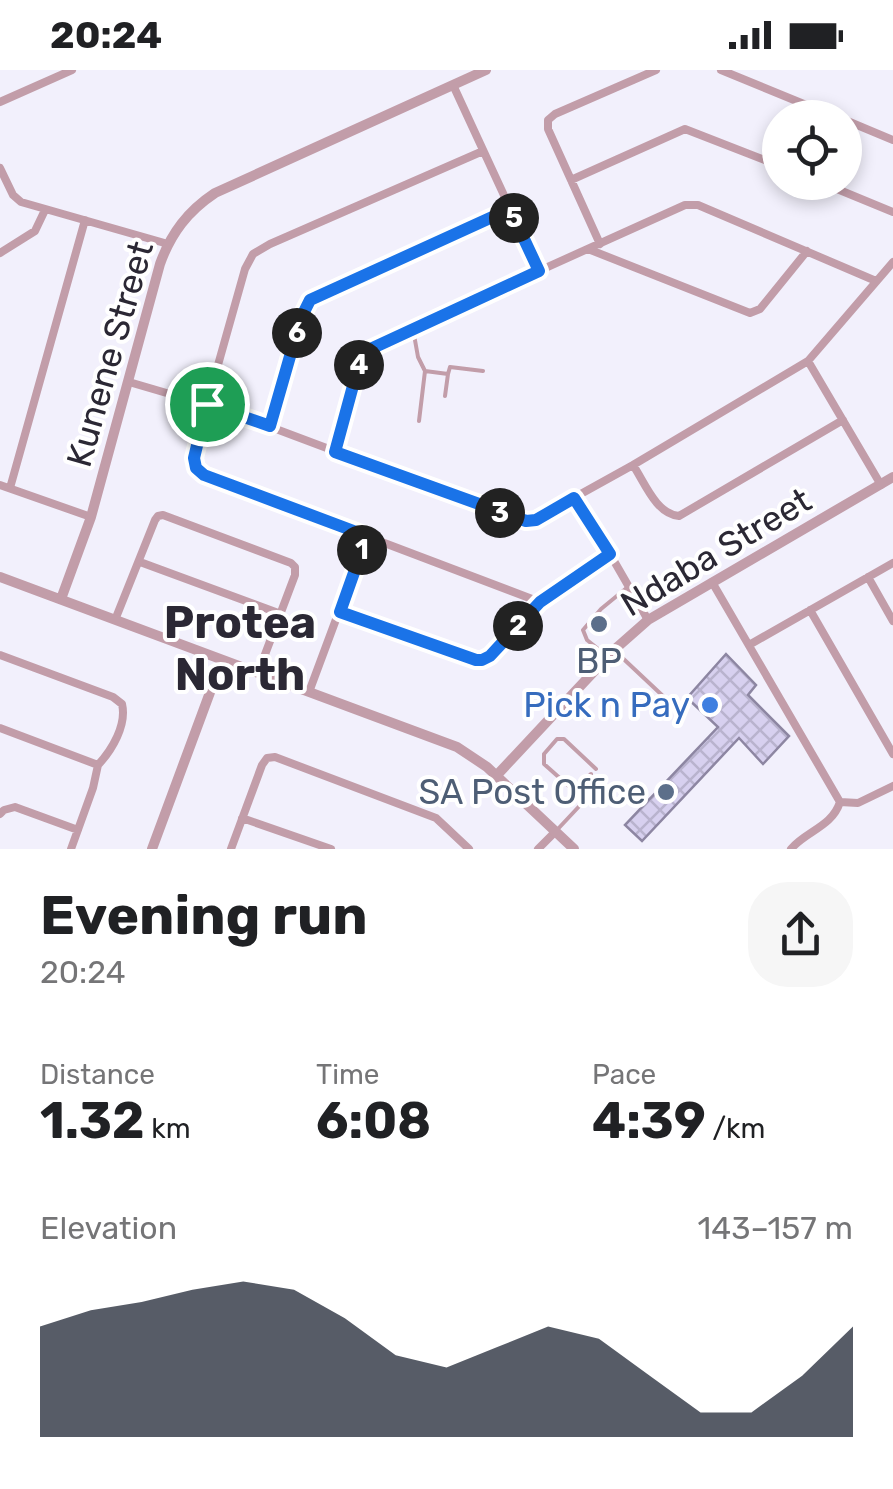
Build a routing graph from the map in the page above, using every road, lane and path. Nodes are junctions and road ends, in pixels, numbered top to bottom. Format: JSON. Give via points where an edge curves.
{"nodes":[{"id":1,"x":72,"y":70,"type":"edge"},
{"id":2,"x":486,"y":70,"type":"edge"},
{"id":3,"x":656,"y":70,"type":"edge"},
{"id":4,"x":720,"y":70,"type":"edge"},
{"id":5,"x":734,"y":72,"type":"edge"},
{"id":6,"x":453,"y":85,"type":"junction"},
{"id":7,"x":797,"y":100,"type":"edge"},
{"id":8,"x":0,"y":102,"type":"edge"},
{"id":9,"x":862,"y":127,"type":"edge"},
{"id":10,"x":893,"y":140,"type":"edge"},
{"id":11,"x":483,"y":151,"type":"junction"},
{"id":12,"x":762,"y":159,"type":"edge"},
{"id":13,"x":0,"y":168,"type":"edge"},
{"id":14,"x":571,"y":180,"type":"junction"},
{"id":15,"x":862,"y":199,"type":"edge"},
{"id":16,"x":510,"y":209,"type":"junction"},
{"id":17,"x":44,"y":210,"type":"junction"},
{"id":18,"x":893,"y":212,"type":"edge"},
{"id":19,"x":86,"y":220,"type":"junction"},
{"id":20,"x":168,"y":244,"type":"junction"},
{"id":21,"x":600,"y":244,"type":"junction"},
{"id":22,"x":588,"y":249,"type":"junction"},
{"id":23,"x":806,"y":251,"type":"junction"},
{"id":24,"x":0,"y":253,"type":"edge"},
{"id":25,"x":893,"y":262,"type":"edge"},
{"id":26,"x":539,"y":271,"type":"junction"},
{"id":27,"x":876,"y":281,"type":"junction"},
{"id":28,"x":413,"y":328,"type":"junction"},
{"id":29,"x":808,"y":361,"type":"junction"},
{"id":30,"x":484,"y":370,"type":"dead end"},
{"id":31,"x":425,"y":371,"type":"junction"},
{"id":32,"x":448,"y":374,"type":"junction"},
{"id":33,"x":128,"y":382,"type":"junction"},
{"id":34,"x":445,"y":396,"type":"dead end"},
{"id":35,"x":207,"y":404,"type":"junction"},
{"id":36,"x":843,"y":420,"type":"junction"},
{"id":37,"x":419,"y":422,"type":"dead end"},
{"id":38,"x":270,"y":426,"type":"junction"},
{"id":39,"x":335,"y":452,"type":"junction"},
{"id":40,"x":634,"y":465,"type":"junction"},
{"id":41,"x":893,"y":477,"type":"edge"},
{"id":42,"x":881,"y":485,"type":"junction"},
{"id":43,"x":5,"y":486,"type":"edge"},
{"id":44,"x":574,"y":498,"type":"junction"},
{"id":45,"x":91,"y":517,"type":"junction"},
{"id":46,"x":367,"y":536,"type":"junction"},
{"id":47,"x":610,"y":554,"type":"junction"},
{"id":48,"x":140,"y":562,"type":"junction"},
{"id":49,"x":893,"y":563,"type":"edge"},
{"id":50,"x":0,"y":577,"type":"edge"},
{"id":51,"x":868,"y":577,"type":"junction"},
{"id":52,"x":712,"y":582,"type":"junction"},
{"id":53,"x":629,"y":586,"type":"junction"},
{"id":54,"x":61,"y":599,"type":"junction"},
{"id":55,"x":540,"y":602,"type":"junction"},
{"id":56,"x":810,"y":610,"type":"junction"},
{"id":57,"x":340,"y":612,"type":"junction"},
{"id":58,"x":281,"y":614,"type":"junction"},
{"id":59,"x":116,"y":620,"type":"junction"},
{"id":60,"x":648,"y":620,"type":"junction"},
{"id":61,"x":893,"y":621,"type":"edge"},
{"id":62,"x":749,"y":646,"type":"junction"},
{"id":63,"x":611,"y":654,"type":"junction"},
{"id":64,"x":0,"y":655,"type":"edge"},
{"id":65,"x":222,"y":660,"type":"junction"},
{"id":66,"x":258,"y":673,"type":"junction"},
{"id":67,"x":310,"y":692,"type":"junction"},
{"id":68,"x":680,"y":712,"type":"dead end"},
{"id":69,"x":0,"y":728,"type":"edge"},
{"id":70,"x":893,"y":754,"type":"edge"},
{"id":71,"x":98,"y":765,"type":"junction"},
{"id":72,"x":596,"y":769,"type":"dead end"},
{"id":73,"x":591,"y":774,"type":"dead end"},
{"id":74,"x":497,"y":775,"type":"junction"},
{"id":75,"x":601,"y":784,"type":"dead end"},
{"id":76,"x":893,"y":786,"type":"edge"},
{"id":77,"x":840,"y":802,"type":"junction"},
{"id":78,"x":0,"y":814,"type":"edge"},
{"id":79,"x":242,"y":818,"type":"junction"},
{"id":80,"x":78,"y":830,"type":"junction"},
{"id":81,"x":556,"y":831,"type":"junction"},
{"id":82,"x":72,"y":849,"type":"edge"},
{"id":83,"x":152,"y":849,"type":"edge"},
{"id":84,"x":231,"y":849,"type":"edge"},
{"id":85,"x":331,"y":849,"type":"edge"},
{"id":86,"x":468,"y":849,"type":"edge"},
{"id":87,"x":538,"y":849,"type":"edge"},
{"id":88,"x":574,"y":849,"type":"edge"},
{"id":89,"x":791,"y":849,"type":"edge"}],
"edges":[{"from":1,"to":8,"type":"street"},
{"from":2,"to":6,"type":"street","name":"Kunene Street"},
{"from":3,"to":14,"type":"street","via":[[550,117],[548,128]]},
{"from":4,"to":5,"type":"street"},
{"from":5,"to":7,"type":"street"},
{"from":6,"to":11,"type":"street"},
{"from":6,"to":20,"type":"street","name":"Kunene Street","via":[[215,193]]},
{"from":9,"to":10,"type":"street"},
{"from":11,"to":16,"type":"street"},
{"from":11,"to":35,"type":"street","via":[[253,254]]},
{"from":12,"to":14,"type":"street","via":[[685,129]]},
{"from":13,"to":17,"type":"street","via":[[17,199]]},
{"from":14,"to":21,"type":"street"},
{"from":15,"to":18,"type":"street"},
{"from":16,"to":26,"type":"street"},
{"from":16,"to":38,"type":"street","via":[[310,300]]},
{"from":17,"to":19,"type":"street"},
{"from":17,"to":24,"type":"street","via":[[34,232]]},
{"from":19,"to":20,"type":"street"},
{"from":19,"to":43,"type":"street","via":[[23,446]]},
{"from":20,"to":33,"type":"street","name":"Kunene Street"},
{"from":21,"to":22,"type":"street"},
{"from":21,"to":23,"type":"street","via":[[689,204]]},
{"from":22,"to":23,"type":"street","via":[[750,314]]},
{"from":22,"to":26,"type":"street"},
{"from":23,"to":27,"type":"street"},
{"from":25,"to":27,"type":"street"},
{"from":26,"to":28,"type":"street"},
{"from":27,"to":29,"type":"street"},
{"from":28,"to":31,"type":"lane"},
{"from":28,"to":39,"type":"street","via":[[363,354]]},
{"from":29,"to":36,"type":"street"},
{"from":29,"to":40,"type":"street"},
{"from":30,"to":32,"type":"lane","via":[[449,367]]},
{"from":31,"to":32,"type":"lane"},
{"from":31,"to":37,"type":"lane"},
{"from":32,"to":34,"type":"lane"},
{"from":33,"to":35,"type":"street"},
{"from":33,"to":45,"type":"street","name":"Kunene Street"},
{"from":35,"to":38,"type":"street"},
{"from":35,"to":46,"type":"street","via":[[195,454],[204,475]]},
{"from":36,"to":40,"type":"street","via":[[679,516],[663,510]]},
{"from":36,"to":42,"type":"street"},
{"from":38,"to":39,"type":"street"},
{"from":39,"to":44,"type":"street","via":[[526,521]]},
{"from":40,"to":44,"type":"street"},
{"from":41,"to":42,"type":"street","name":"Ndaba Street"},
{"from":42,"to":52,"type":"street","name":"Ndaba Street"},
{"from":43,"to":45,"type":"street"},
{"from":44,"to":47,"type":"street"},
{"from":45,"to":54,"type":"street","name":"Kunene Street"},
{"from":46,"to":55,"type":"street"},
{"from":46,"to":57,"type":"street"},
{"from":47,"to":53,"type":"street"},
{"from":47,"to":55,"type":"street"},
{"from":48,"to":58,"type":"street"},
{"from":48,"to":58,"type":"street","via":[[159,515],[200,529],[294,565]]},
{"from":48,"to":59,"type":"street"},
{"from":49,"to":51,"type":"street"},
{"from":50,"to":54,"type":"street"},
{"from":51,"to":56,"type":"street"},
{"from":51,"to":61,"type":"street"},
{"from":52,"to":60,"type":"street","name":"Ndaba Street"},
{"from":52,"to":62,"type":"street"},
{"from":53,"to":60,"type":"street"},
{"from":53,"to":63,"type":"lane","via":[[583,630]]},
{"from":54,"to":59,"type":"street"},
{"from":55,"to":57,"type":"street","via":[[482,660]]},
{"from":56,"to":62,"type":"street"},
{"from":56,"to":70,"type":"street"},
{"from":57,"to":67,"type":"street"},
{"from":58,"to":66,"type":"street"},
{"from":59,"to":65,"type":"street"},
{"from":60,"to":63,"type":"street","name":"Ndaba Street"},
{"from":62,"to":77,"type":"street"},
{"from":63,"to":68,"type":"lane"},
{"from":63,"to":74,"type":"street","name":"Ndaba Street"},
{"from":64,"to":71,"type":"street","via":[[122,704],[115,740]]},
{"from":65,"to":66,"type":"street"},
{"from":65,"to":83,"type":"street"},
{"from":66,"to":67,"type":"street"},
{"from":67,"to":74,"type":"street","via":[[458,747]]},
{"from":69,"to":71,"type":"street"},
{"from":71,"to":80,"type":"street"},
{"from":72,"to":73,"type":"lane","via":[[564,739],[544,754],[544,764],[571,788]]},
{"from":74,"to":81,"type":"street"},
{"from":75,"to":81,"type":"lane"},
{"from":76,"to":77,"type":"street","via":[[858,803]]},
{"from":77,"to":89,"type":"street","via":[[831,820]]},
{"from":78,"to":80,"type":"street","via":[[16,807]]},
{"from":79,"to":84,"type":"street"},
{"from":79,"to":85,"type":"street"},
{"from":79,"to":86,"type":"street","via":[[264,762],[278,757],[436,818]]},
{"from":80,"to":82,"type":"street"},
{"from":81,"to":87,"type":"street"},
{"from":81,"to":88,"type":"street"}]}
